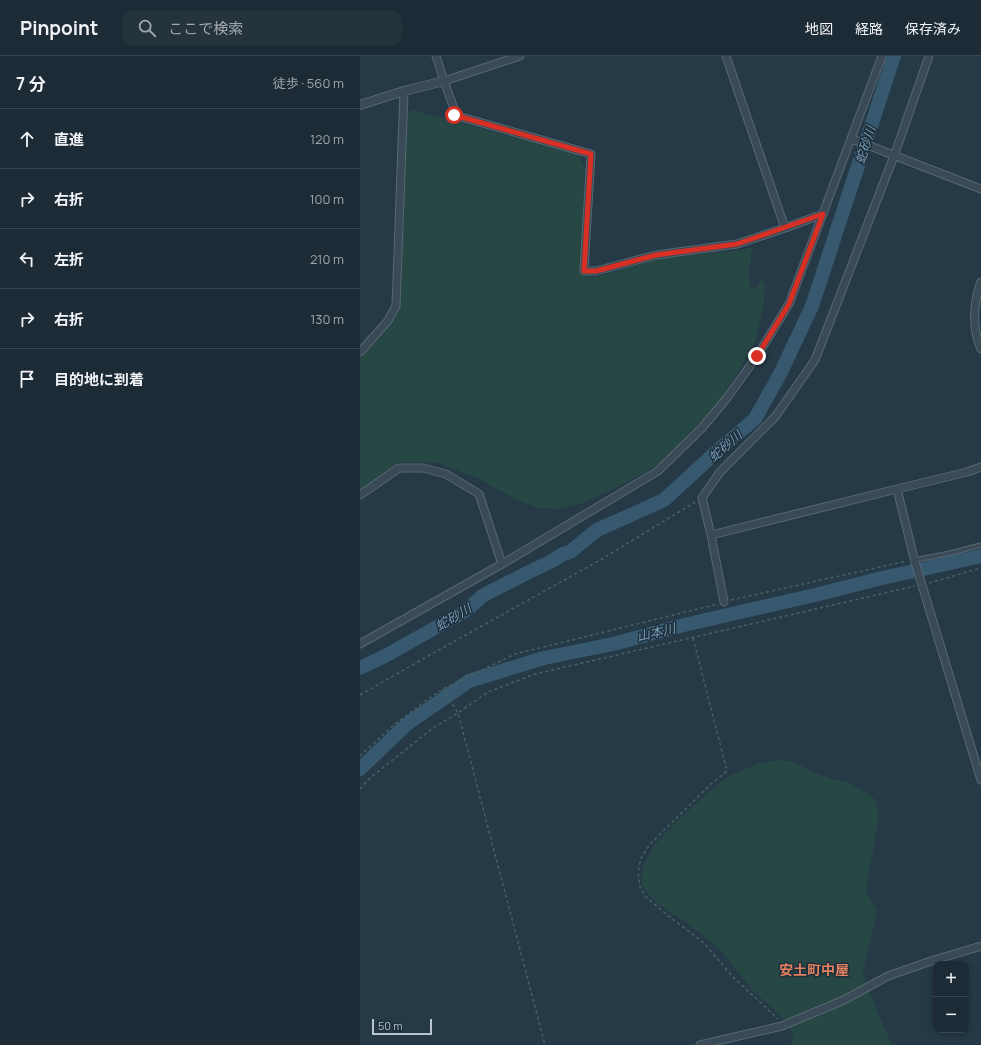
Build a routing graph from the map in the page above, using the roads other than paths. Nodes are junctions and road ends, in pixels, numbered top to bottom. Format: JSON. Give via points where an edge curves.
{"nodes":[{"id":1,"x":436,"y":56,"type":"edge"},
{"id":2,"x":520,"y":56,"type":"edge"},
{"id":3,"x":726,"y":56,"type":"edge"},
{"id":4,"x":882,"y":56,"type":"edge"},
{"id":5,"x":929,"y":56,"type":"edge"},
{"id":6,"x":444,"y":81,"type":"junction"},
{"id":7,"x":404,"y":91,"type":"junction"},
{"id":8,"x":360,"y":105,"type":"edge"},
{"id":9,"x":852,"y":139,"type":"junction"},
{"id":10,"x":894,"y":156,"type":"junction"},
{"id":11,"x":981,"y":189,"type":"edge"},
{"id":12,"x":823,"y":214,"type":"junction"},
{"id":13,"x":785,"y":228,"type":"junction"},
{"id":14,"x":981,"y":282,"type":"edge"},
{"id":15,"x":981,"y":349,"type":"edge"},
{"id":16,"x":360,"y":352,"type":"edge"},
{"id":17,"x":981,"y":466,"type":"edge"},
{"id":18,"x":897,"y":488,"type":"junction"},
{"id":19,"x":360,"y":495,"type":"edge"},
{"id":20,"x":711,"y":535,"type":"junction"},
{"id":21,"x":981,"y":545,"type":"edge"},
{"id":22,"x":915,"y":561,"type":"junction"},
{"id":23,"x":502,"y":564,"type":"junction"},
{"id":24,"x":724,"y":602,"type":"road end"},
{"id":25,"x":360,"y":644,"type":"edge"},
{"id":26,"x":981,"y":780,"type":"edge"},
{"id":27,"x":981,"y":946,"type":"edge"},
{"id":28,"x":700,"y":1045,"type":"edge"}],
"edges":[{"from":1,"to":6,"type":"street"},
{"from":2,"to":6,"type":"street"},
{"from":3,"to":13,"type":"street"},
{"from":4,"to":9,"type":"street"},
{"from":5,"to":10,"type":"street"},
{"from":6,"to":7,"type":"street"},
{"from":6,"to":13,"type":"street","via":[[454,115],[591,154],[584,271],[596,271],[656,255],[737,244]]},
{"from":7,"to":8,"type":"street"},
{"from":7,"to":16,"type":"street","via":[[396,306],[387,322]]},
{"from":9,"to":10,"type":"street"},
{"from":9,"to":12,"type":"street"},
{"from":10,"to":11,"type":"street"},
{"from":10,"to":20,"type":"street","via":[[815,360],[775,417],[720,472],[702,498]]},
{"from":12,"to":13,"type":"street"},
{"from":12,"to":23,"type":"street","via":[[789,304],[753,362],[702,428],[658,471]]},
{"from":14,"to":15,"type":"street","via":[[975,307],[976,334]]},
{"from":17,"to":18,"type":"street","via":[[967,472]]},
{"from":18,"to":20,"type":"street"},
{"from":18,"to":22,"type":"street"},
{"from":19,"to":23,"type":"street","via":[[399,468],[423,468],[446,474],[480,494]]},
{"from":20,"to":24,"type":"street"},
{"from":21,"to":22,"type":"lane"},
{"from":22,"to":26,"type":"street"},
{"from":23,"to":25,"type":"street"},
{"from":27,"to":28,"type":"street","via":[[888,976],[844,1000],[782,1026]]}]}
